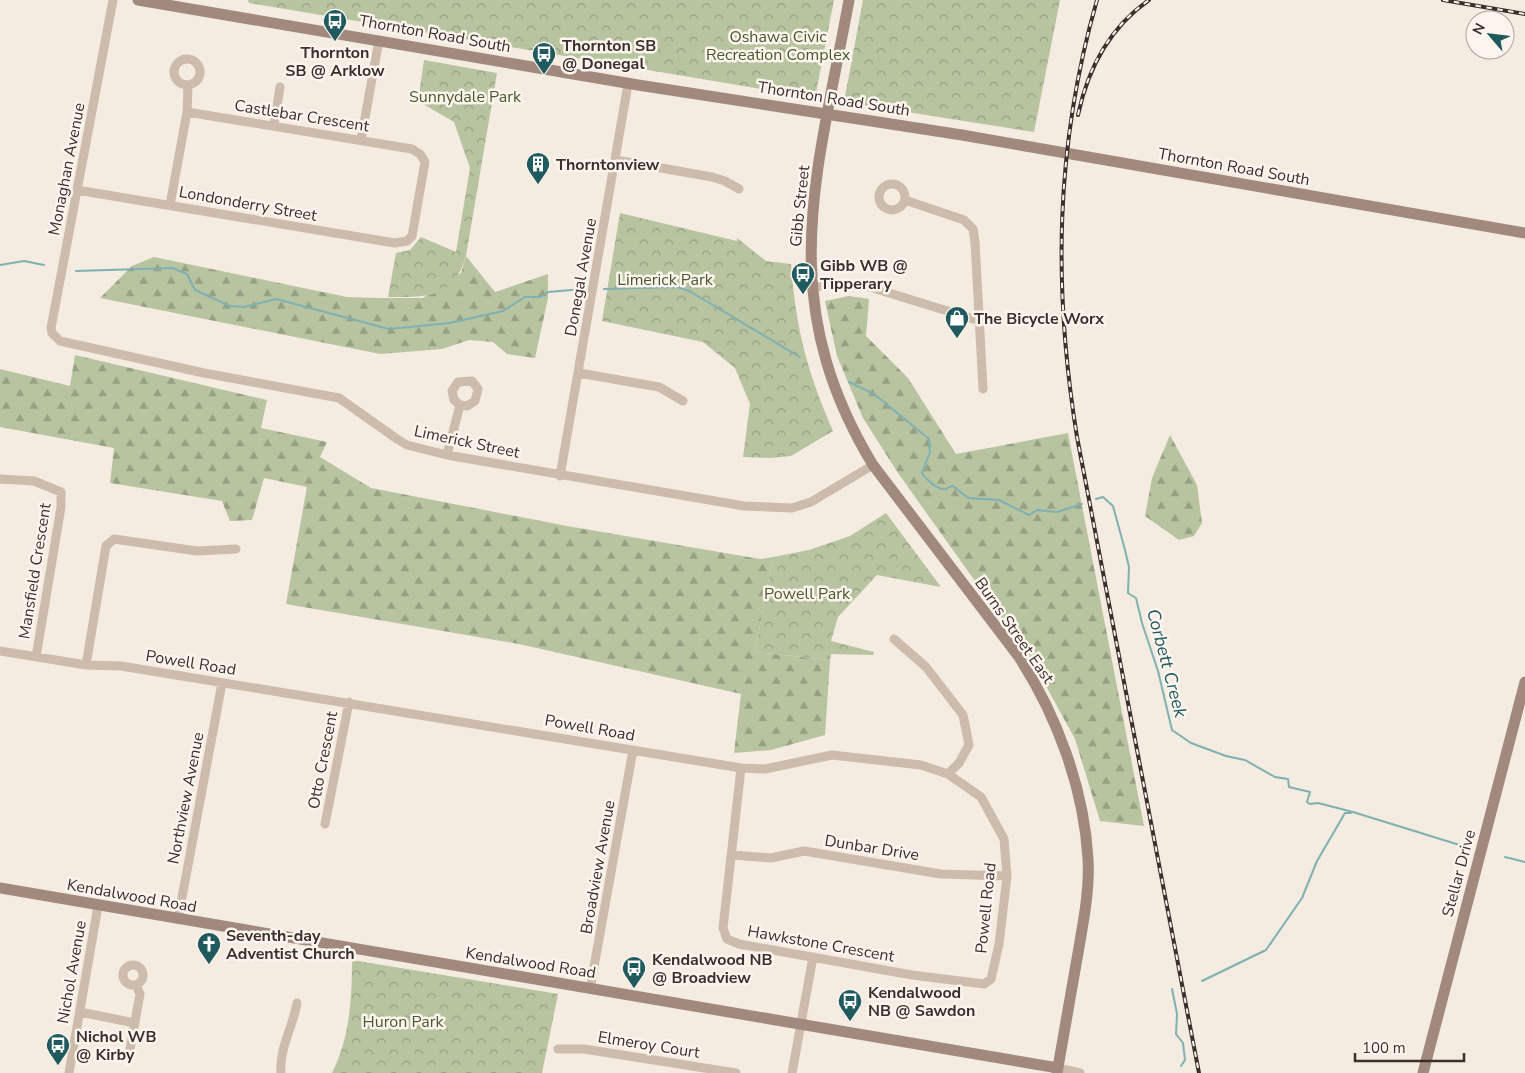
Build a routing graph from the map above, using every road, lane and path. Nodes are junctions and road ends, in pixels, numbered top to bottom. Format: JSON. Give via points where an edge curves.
{"nodes":[{"id":1,"x":113,"y":0,"type":"edge"},
{"id":2,"x":138,"y":0,"type":"edge"},
{"id":3,"x":849,"y":0,"type":"edge"},
{"id":4,"x":379,"y":40,"type":"junction"},
{"id":5,"x":628,"y":84,"type":"junction"},
{"id":6,"x":188,"y":86,"type":"dead end"},
{"id":7,"x":280,"y":86,"type":"dead end"},
{"id":8,"x":187,"y":112,"type":"junction"},
{"id":9,"x":828,"y":114,"type":"junction"},
{"id":10,"x":274,"y":125,"type":"junction"},
{"id":11,"x":361,"y":140,"type":"junction"},
{"id":12,"x":616,"y":160,"type":"junction"},
{"id":13,"x":739,"y":189,"type":"dead end"},
{"id":14,"x":77,"y":190,"type":"junction"},
{"id":15,"x":905,"y":200,"type":"dead end"},
{"id":16,"x":170,"y":205,"type":"junction"},
{"id":17,"x":1525,"y":233,"type":"edge"},
{"id":18,"x":412,"y":236,"type":"joint"},
{"id":19,"x":811,"y":287,"type":"junction"},
{"id":20,"x":980,"y":321,"type":"junction"},
{"id":21,"x":60,"y":341,"type":"joint"},
{"id":22,"x":578,"y":374,"type":"junction"},
{"id":23,"x":983,"y":390,"type":"dead end"},
{"id":24,"x":684,"y":401,"type":"dead end"},
{"id":25,"x":460,"y":405,"type":"dead end"},
{"id":26,"x":448,"y":455,"type":"junction"},
{"id":27,"x":873,"y":465,"type":"junction"},
{"id":28,"x":560,"y":476,"type":"junction"},
{"id":29,"x":0,"y":479,"type":"edge"},
{"id":30,"x":236,"y":549,"type":"dead end"},
{"id":31,"x":894,"y":639,"type":"dead end"},
{"id":32,"x":0,"y":650,"type":"edge"},
{"id":33,"x":36,"y":657,"type":"junction"},
{"id":34,"x":86,"y":665,"type":"junction"},
{"id":35,"x":1525,"y":682,"type":"edge"},
{"id":36,"x":222,"y":683,"type":"junction"},
{"id":37,"x":349,"y":702,"type":"junction"},
{"id":38,"x":633,"y":750,"type":"junction"},
{"id":39,"x":741,"y":768,"type":"junction"},
{"id":40,"x":948,"y":774,"type":"junction"},
{"id":41,"x":325,"y":824,"type":"dead end"},
{"id":42,"x":732,"y":855,"type":"junction"},
{"id":43,"x":1007,"y":876,"type":"junction"},
{"id":44,"x":0,"y":888,"type":"edge"},
{"id":45,"x":98,"y":906,"type":"junction"},
{"id":46,"x":178,"y":919,"type":"junction"},
{"id":47,"x":813,"y":958,"type":"junction"},
{"id":48,"x":991,"y":979,"type":"joint"},
{"id":49,"x":136,"y":985,"type":"dead end"},
{"id":50,"x":590,"y":988,"type":"junction"},
{"id":51,"x":297,"y":1003,"type":"dead end"},
{"id":52,"x":80,"y":1012,"type":"junction"},
{"id":53,"x":136,"y":1023,"type":"junction"},
{"id":54,"x":801,"y":1024,"type":"junction"},
{"id":55,"x":558,"y":1049,"type":"dead end"},
{"id":56,"x":130,"y":1055,"type":"dead end"},
{"id":57,"x":1057,"y":1071,"type":"edge"},
{"id":58,"x":69,"y":1073,"type":"edge"},
{"id":59,"x":281,"y":1073,"type":"edge"},
{"id":60,"x":736,"y":1073,"type":"edge"},
{"id":61,"x":792,"y":1073,"type":"edge"},
{"id":62,"x":1080,"y":1073,"type":"edge"},
{"id":63,"x":1423,"y":1073,"type":"edge"}],
"edges":[{"from":1,"to":14,"type":"street","name":"Monaghan Avenue"},
{"from":2,"to":4,"type":"street","name":"Thornton Road South"},
{"from":3,"to":9,"type":"street","name":"Gibb Street"},
{"from":4,"to":5,"type":"street","name":"Thornton Road South"},
{"from":4,"to":11,"type":"street"},
{"from":5,"to":9,"type":"street","name":"Thornton Road South"},
{"from":5,"to":12,"type":"street","name":"Donegal Avenue"},
{"from":6,"to":8,"type":"street"},
{"from":7,"to":10,"type":"street"},
{"from":8,"to":10,"type":"street","name":"Castlebar Crescent"},
{"from":8,"to":16,"type":"street"},
{"from":9,"to":17,"type":"street","name":"Thornton Road South"},
{"from":9,"to":19,"type":"street","name":"Gibb Street","via":[[812,205]]},
{"from":10,"to":11,"type":"street","name":"Castlebar Crescent"},
{"from":11,"to":18,"type":"street","name":"Castlebar Crescent","via":[[412,149],[425,162]]},
{"from":12,"to":13,"type":"street","via":[[712,177]]},
{"from":12,"to":22,"type":"street","name":"Donegal Avenue"},
{"from":14,"to":16,"type":"street","name":"Londonderry Street"},
{"from":14,"to":21,"type":"street","name":"Monaghan Avenue","via":[[51,328]]},
{"from":15,"to":20,"type":"street","via":[[964,220],[973,229]]},
{"from":16,"to":18,"type":"street","name":"Londonderry Street","via":[[395,243],[407,241]]},
{"from":19,"to":20,"type":"street","via":[[860,284]]},
{"from":19,"to":27,"type":"street","name":"Gibb Street","via":[[820,344],[833,386]]},
{"from":20,"to":23,"type":"street"},
{"from":21,"to":26,"type":"street","name":"Limerick Street","via":[[339,398],[402,442]]},
{"from":22,"to":24,"type":"street","via":[[659,387]]},
{"from":22,"to":28,"type":"street","name":"Donegal Avenue"},
{"from":25,"to":26,"type":"street"},
{"from":26,"to":28,"type":"street","name":"Limerick Street"},
{"from":27,"to":28,"type":"street","name":"Limerick Street","via":[[811,502],[792,508],[744,506]]},
{"from":27,"to":57,"type":"street","name":"Burns Street East","via":[[1019,657],[1061,738],[1080,803],[1088,860],[1084,917]]},
{"from":29,"to":33,"type":"street","name":"Mansfield Crescent","via":[[34,481],[61,492]]},
{"from":30,"to":34,"type":"street","via":[[197,551],[114,539],[106,546]]},
{"from":31,"to":40,"type":"street","via":[[926,667],[963,715],[969,745]]},
{"from":32,"to":33,"type":"street","name":"Powell Road"},
{"from":33,"to":34,"type":"street","name":"Powell Road"},
{"from":34,"to":36,"type":"street","name":"Powell Road","via":[[121,666]]},
{"from":35,"to":63,"type":"street","name":"Stellar Drive"},
{"from":36,"to":37,"type":"street","name":"Powell Road"},
{"from":36,"to":46,"type":"street","name":"Northview Avenue"},
{"from":37,"to":38,"type":"street","name":"Powell Road"},
{"from":37,"to":41,"type":"street","name":"Otto Crescent"},
{"from":38,"to":39,"type":"street","name":"Powell Road"},
{"from":38,"to":50,"type":"street","name":"Broadview Avenue"},
{"from":39,"to":40,"type":"street","name":"Powell Road","via":[[765,769],[832,755],[921,765]]},
{"from":39,"to":42,"type":"street","name":"Hawkstone Crescent"},
{"from":40,"to":43,"type":"street","name":"Powell Road","via":[[980,797],[1004,839]]},
{"from":42,"to":43,"type":"street","name":"Dunbar Drive","via":[[771,858],[804,851],[941,874]]},
{"from":42,"to":47,"type":"street","name":"Hawkstone Crescent","via":[[723,928],[727,939]]},
{"from":43,"to":48,"type":"street","name":"Powell Road","via":[[999,944]]},
{"from":44,"to":45,"type":"street","name":"Kendalwood Road"},
{"from":45,"to":46,"type":"street","name":"Kendalwood Road"},
{"from":45,"to":52,"type":"street","name":"Nichol Avenue"},
{"from":46,"to":50,"type":"street","name":"Kendalwood Road"},
{"from":47,"to":48,"type":"street","name":"Hawkstone Crescent","via":[[984,984]]},
{"from":47,"to":54,"type":"street"},
{"from":49,"to":53,"type":"street","via":[[140,994]]},
{"from":50,"to":54,"type":"street","name":"Kendalwood Road"},
{"from":51,"to":59,"type":"street","via":[[282,1051]]},
{"from":52,"to":53,"type":"street"},
{"from":52,"to":58,"type":"street","name":"Nichol Avenue"},
{"from":53,"to":56,"type":"street"},
{"from":54,"to":57,"type":"street","name":"Kendalwood Road"},
{"from":54,"to":61,"type":"street"},
{"from":55,"to":60,"type":"street","name":"Elmeroy Court","via":[[584,1049]]},
{"from":57,"to":62,"type":"street"}]}
